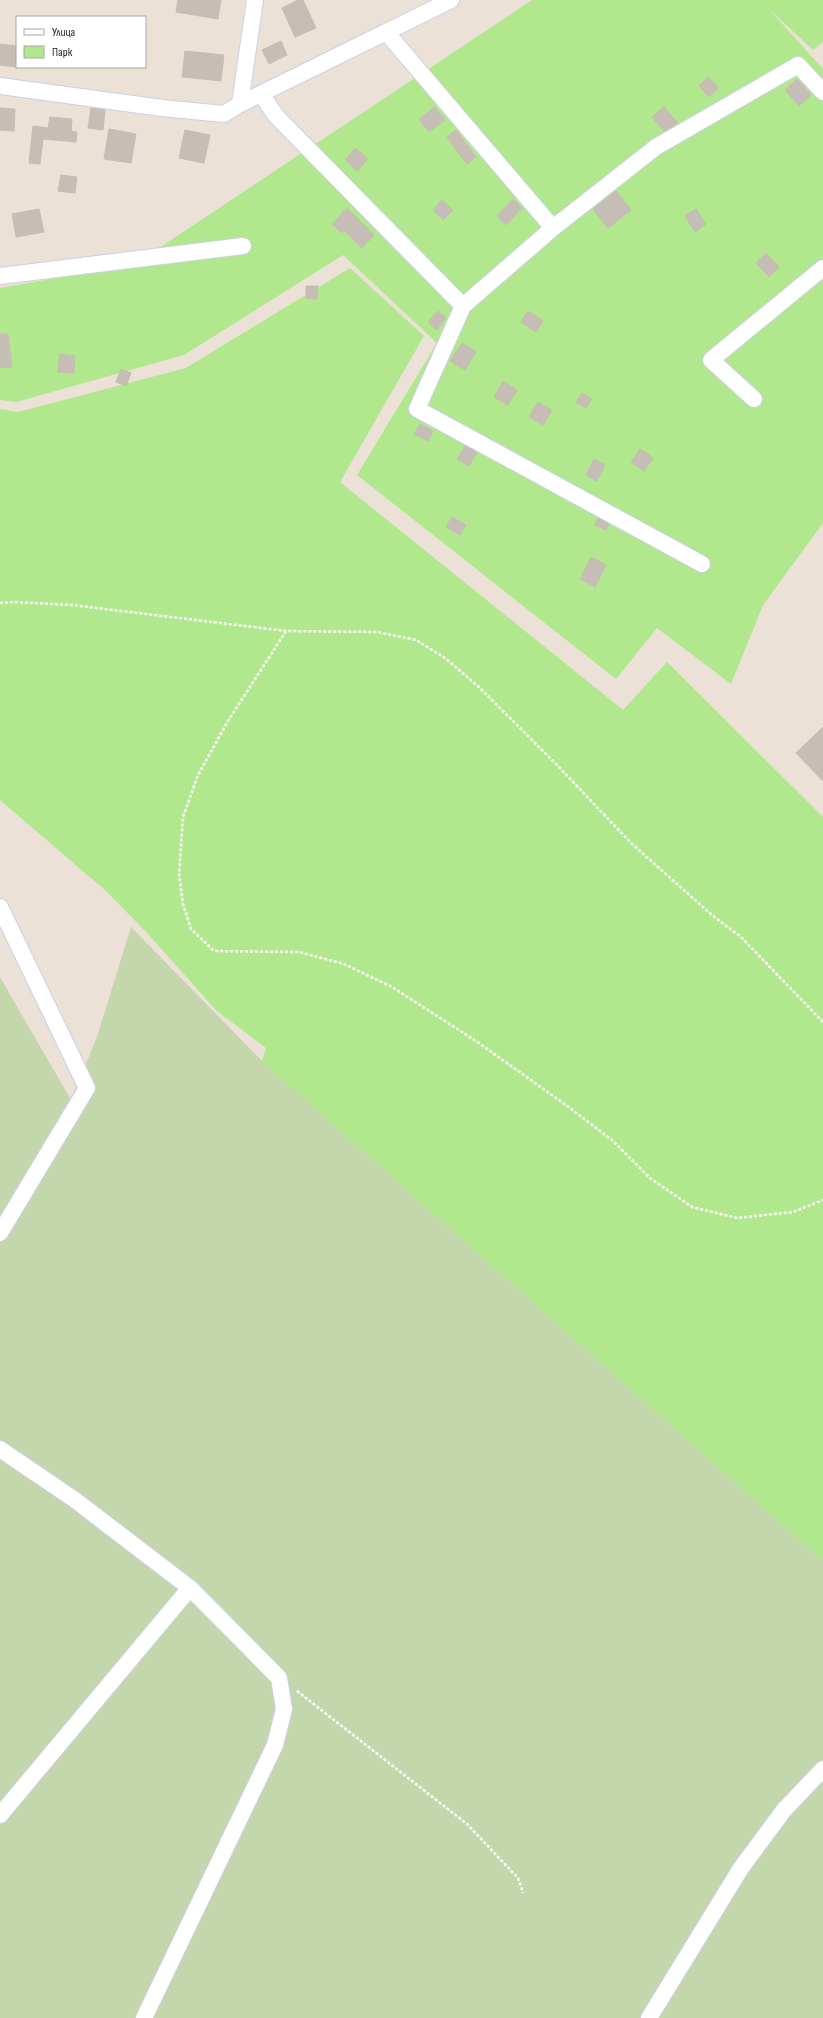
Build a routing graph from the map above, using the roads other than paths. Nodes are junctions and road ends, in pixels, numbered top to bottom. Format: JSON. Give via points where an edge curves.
{"nodes":[{"id":1,"x":255,"y":0,"type":"edge"},
{"id":2,"x":451,"y":0,"type":"edge"},
{"id":3,"x":386,"y":32,"type":"junction"},
{"id":4,"x":0,"y":86,"type":"edge"},
{"id":5,"x":823,"y":92,"type":"edge"},
{"id":6,"x":261,"y":94,"type":"junction"},
{"id":7,"x":240,"y":104,"type":"junction"},
{"id":8,"x":553,"y":228,"type":"junction"},
{"id":9,"x":242,"y":246,"type":"dead end"},
{"id":10,"x":823,"y":268,"type":"edge"},
{"id":11,"x":0,"y":276,"type":"edge"},
{"id":12,"x":463,"y":306,"type":"junction"},
{"id":13,"x":754,"y":399,"type":"dead end"},
{"id":14,"x":702,"y":564,"type":"dead end"},
{"id":15,"x":0,"y":907,"type":"edge"},
{"id":16,"x":0,"y":1232,"type":"edge"},
{"id":17,"x":0,"y":1449,"type":"edge"},
{"id":18,"x":190,"y":1588,"type":"junction"},
{"id":19,"x":823,"y":1769,"type":"edge"},
{"id":20,"x":0,"y":1815,"type":"edge"},
{"id":21,"x":144,"y":2018,"type":"edge"},
{"id":22,"x":649,"y":2018,"type":"edge"}],
"edges":[{"from":1,"to":7,"type":"street"},
{"from":2,"to":3,"type":"street"},
{"from":3,"to":6,"type":"street"},
{"from":3,"to":8,"type":"street"},
{"from":4,"to":7,"type":"street","via":[[224,114]]},
{"from":5,"to":8,"type":"street","via":[[798,65],[656,147]]},
{"from":6,"to":7,"type":"street"},
{"from":6,"to":12,"type":"street","via":[[276,116]]},
{"from":8,"to":12,"type":"street"},
{"from":9,"to":11,"type":"street"},
{"from":10,"to":13,"type":"street","via":[[711,360]]},
{"from":12,"to":14,"type":"street","via":[[417,409]]},
{"from":15,"to":16,"type":"street","via":[[87,1088]]},
{"from":17,"to":18,"type":"street","via":[[75,1500]]},
{"from":18,"to":20,"type":"street"},
{"from":18,"to":21,"type":"street","via":[[279,1678],[284,1709],[275,1745]]},
{"from":19,"to":22,"type":"street","via":[[784,1810],[741,1868]]}]}
